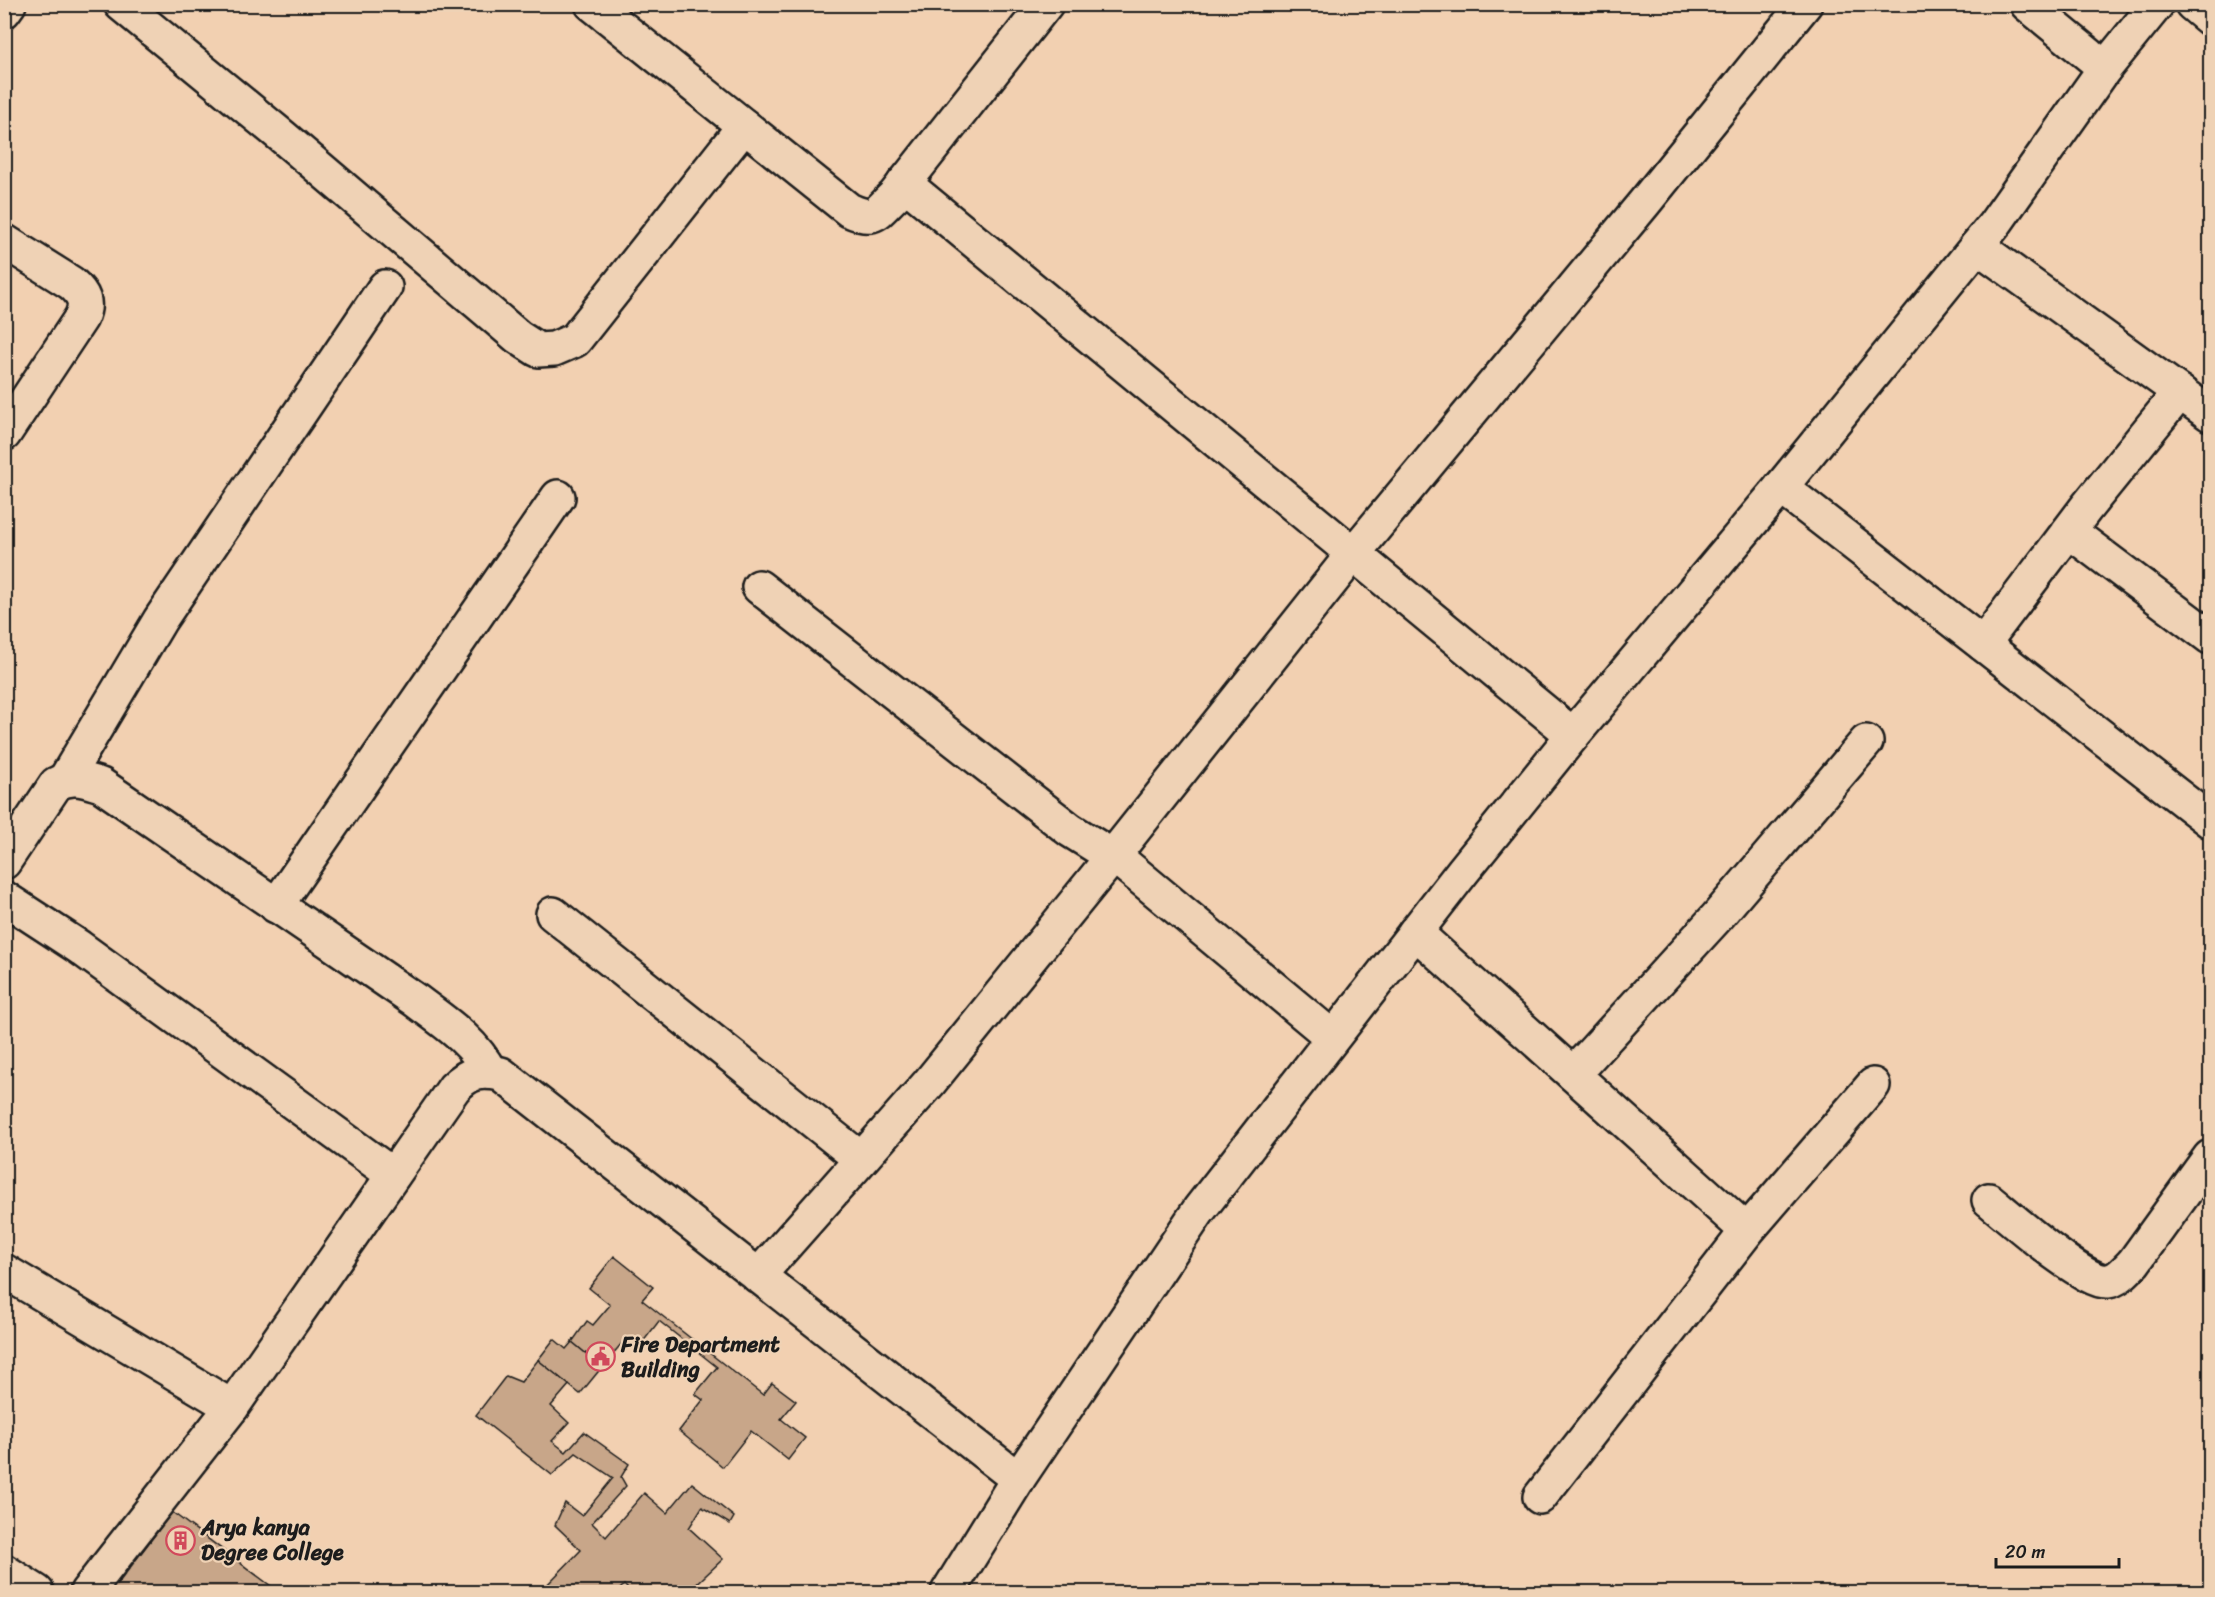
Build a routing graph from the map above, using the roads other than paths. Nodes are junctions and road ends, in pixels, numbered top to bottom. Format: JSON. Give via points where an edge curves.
{"nodes":[{"id":1,"x":9,"y":4,"type":"edge"},
{"id":2,"x":121,"y":4,"type":"edge"},
{"id":3,"x":592,"y":4,"type":"edge"},
{"id":4,"x":1046,"y":4,"type":"edge"},
{"id":5,"x":1805,"y":4,"type":"edge"},
{"id":6,"x":2027,"y":4,"type":"edge"},
{"id":7,"x":2157,"y":4,"type":"edge"},
{"id":8,"x":2192,"y":4,"type":"edge"},
{"id":9,"x":4,"y":11,"type":"edge"},
{"id":10,"x":2211,"y":19,"type":"edge"},
{"id":11,"x":2105,"y":68,"type":"junction"},
{"id":12,"x":744,"y":126,"type":"junction"},
{"id":13,"x":904,"y":183,"type":"junction"},
{"id":14,"x":4,"y":241,"type":"edge"},
{"id":15,"x":1977,"y":246,"type":"junction"},
{"id":16,"x":385,"y":287,"type":"dead end"},
{"id":17,"x":2180,"y":392,"type":"junction"},
{"id":18,"x":2211,"y":414,"type":"edge"},
{"id":19,"x":4,"y":434,"type":"edge"},
{"id":20,"x":1781,"y":487,"type":"junction"},
{"id":21,"x":558,"y":497,"type":"dead end"},
{"id":22,"x":2069,"y":531,"type":"junction"},
{"id":23,"x":1353,"y":554,"type":"junction"},
{"id":24,"x":759,"y":587,"type":"dead end"},
{"id":25,"x":2211,"y":637,"type":"edge"},
{"id":26,"x":1983,"y":644,"type":"junction"},
{"id":27,"x":1573,"y":735,"type":"junction"},
{"id":28,"x":1866,"y":742,"type":"dead end"},
{"id":29,"x":66,"y":778,"type":"junction"},
{"id":30,"x":2211,"y":821,"type":"edge"},
{"id":31,"x":1113,"y":856,"type":"junction"},
{"id":32,"x":4,"y":862,"type":"edge"},
{"id":33,"x":4,"y":898,"type":"edge"},
{"id":34,"x":276,"y":906,"type":"junction"},
{"id":35,"x":553,"y":914,"type":"dead end"},
{"id":36,"x":1415,"y":932,"type":"junction"},
{"id":37,"x":1332,"y":1037,"type":"junction"},
{"id":38,"x":490,"y":1072,"type":"junction"},
{"id":39,"x":1573,"y":1074,"type":"junction"},
{"id":40,"x":1873,"y":1086,"type":"dead end"},
{"id":41,"x":2211,"y":1157,"type":"edge"},
{"id":42,"x":861,"y":1159,"type":"junction"},
{"id":43,"x":393,"y":1175,"type":"junction"},
{"id":44,"x":1989,"y":1200,"type":"dead end"},
{"id":45,"x":1747,"y":1231,"type":"junction"},
{"id":46,"x":4,"y":1271,"type":"edge"},
{"id":47,"x":758,"y":1276,"type":"junction"},
{"id":48,"x":232,"y":1407,"type":"junction"},
{"id":49,"x":1018,"y":1479,"type":"junction"},
{"id":50,"x":1540,"y":1497,"type":"dead end"},
{"id":51,"x":4,"y":1571,"type":"edge"},
{"id":52,"x":37,"y":1593,"type":"edge"},
{"id":53,"x":87,"y":1593,"type":"edge"},
{"id":54,"x":948,"y":1593,"type":"edge"}],
"edges":[{"from":1,"to":9,"type":"street"},
{"from":2,"to":12,"type":"street","via":[[538,350],[554,349],[575,340]]},
{"from":3,"to":12,"type":"street"},
{"from":4,"to":13,"type":"street"},
{"from":5,"to":23,"type":"street"},
{"from":6,"to":11,"type":"street"},
{"from":7,"to":11,"type":"street"},
{"from":8,"to":10,"type":"street"},
{"from":11,"to":15,"type":"street"},
{"from":12,"to":13,"type":"street","via":[[849,210],[864,216],[879,211]]},
{"from":13,"to":23,"type":"street"},
{"from":14,"to":19,"type":"street","via":[[71,283],[85,301],[81,318]]},
{"from":15,"to":17,"type":"street"},
{"from":15,"to":20,"type":"street"},
{"from":16,"to":29,"type":"street","via":[[160,620]]},
{"from":17,"to":18,"type":"street"},
{"from":17,"to":22,"type":"street"},
{"from":20,"to":26,"type":"street"},
{"from":20,"to":27,"type":"street"},
{"from":21,"to":34,"type":"street"},
{"from":22,"to":25,"type":"street"},
{"from":22,"to":26,"type":"street"},
{"from":23,"to":27,"type":"street"},
{"from":23,"to":31,"type":"street"},
{"from":24,"to":31,"type":"street","via":[[1070,830]]},
{"from":26,"to":30,"type":"street"},
{"from":27,"to":36,"type":"street"},
{"from":28,"to":39,"type":"street","via":[[1717,917]]},
{"from":29,"to":32,"type":"street","via":[[56,784]]},
{"from":29,"to":34,"type":"street","via":[[101,785]]},
{"from":31,"to":37,"type":"street"},
{"from":31,"to":42,"type":"street","via":[[936,1074]]},
{"from":33,"to":43,"type":"street","via":[[79,947]]},
{"from":34,"to":38,"type":"street","via":[[461,1035],[480,1054]]},
{"from":35,"to":42,"type":"street"},
{"from":36,"to":37,"type":"street"},
{"from":36,"to":39,"type":"street"},
{"from":37,"to":49,"type":"street","via":[[1199,1209]]},
{"from":38,"to":43,"type":"street","via":[[466,1076],[454,1088]]},
{"from":38,"to":47,"type":"street","via":[[501,1074]]},
{"from":39,"to":45,"type":"street"},
{"from":40,"to":45,"type":"street"},
{"from":41,"to":44,"type":"street","via":[[2134,1263],[2108,1281],[2094,1279],[2077,1269]]},
{"from":42,"to":47,"type":"street"},
{"from":43,"to":48,"type":"street"},
{"from":45,"to":50,"type":"street"},
{"from":46,"to":48,"type":"street"},
{"from":47,"to":49,"type":"street"},
{"from":48,"to":53,"type":"street"},
{"from":49,"to":54,"type":"street"},
{"from":51,"to":52,"type":"street"}]}
